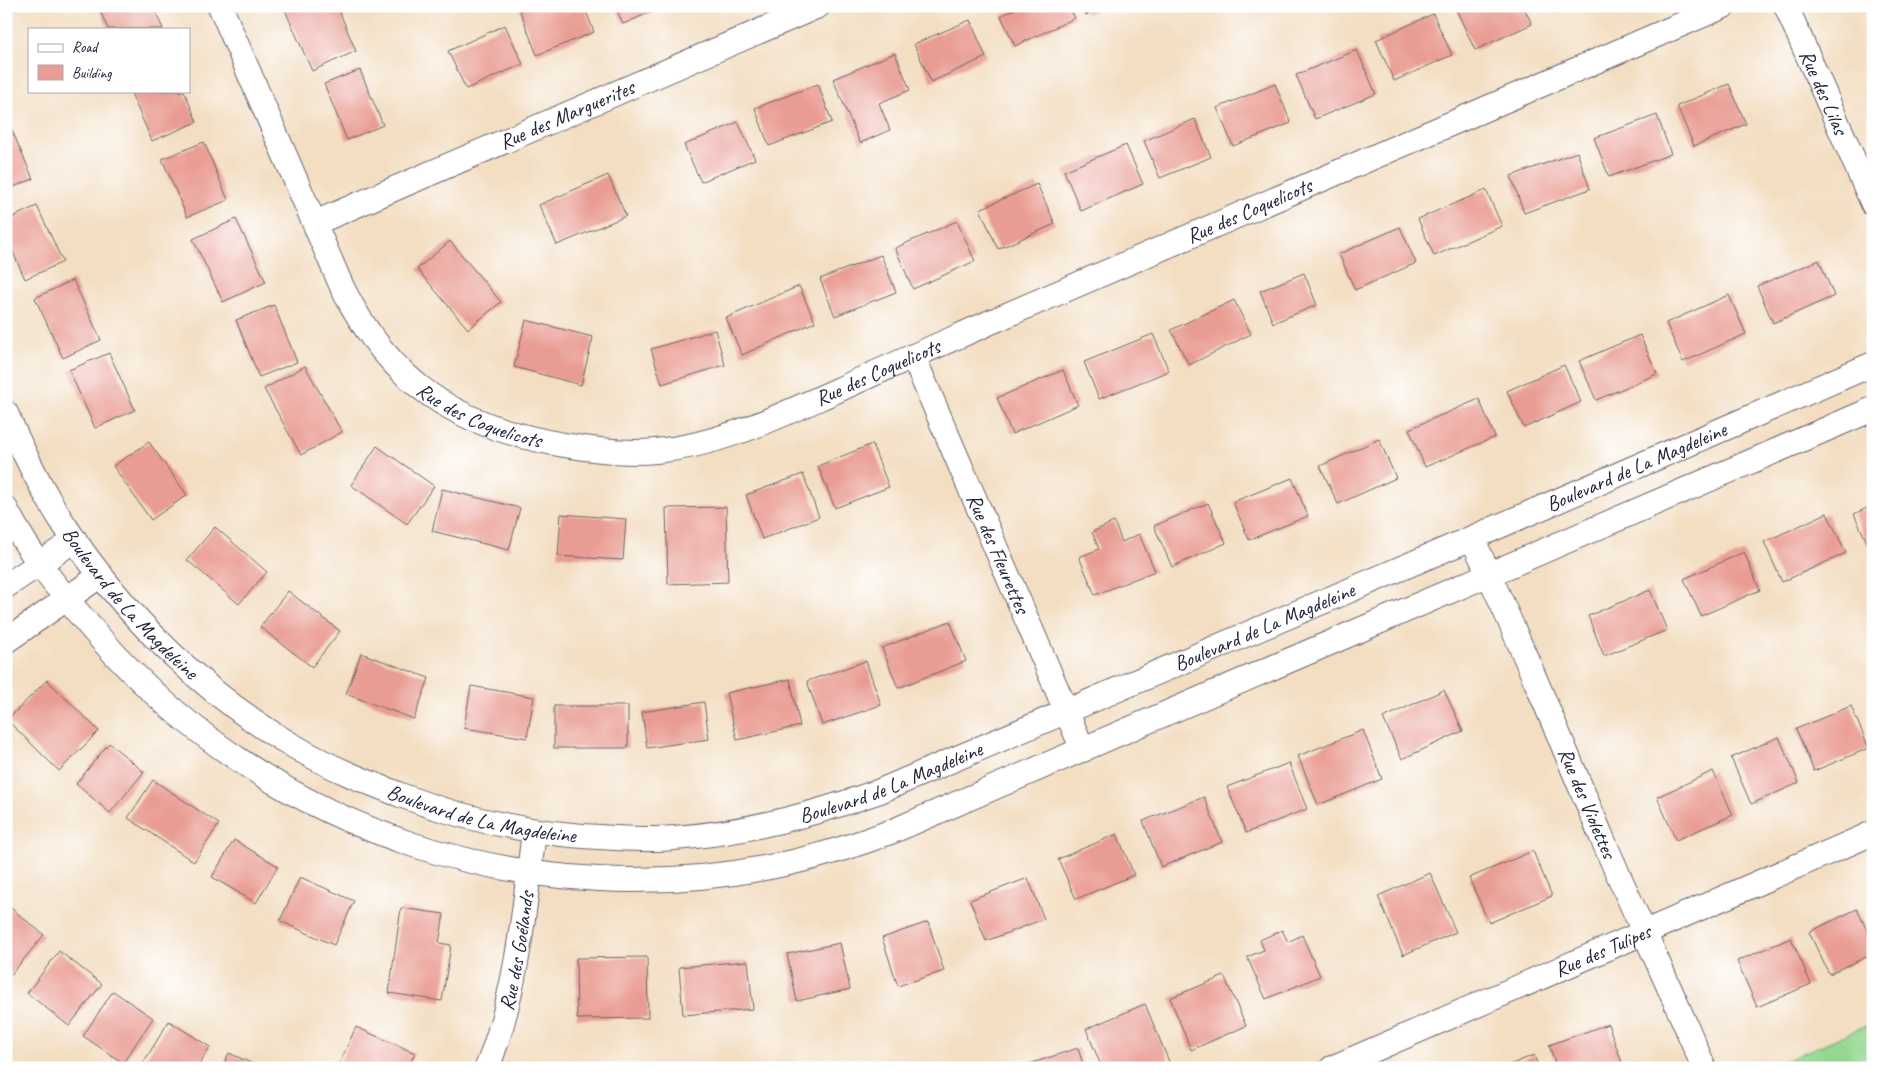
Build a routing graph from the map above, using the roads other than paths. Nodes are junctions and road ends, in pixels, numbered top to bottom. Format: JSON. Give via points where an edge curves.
{"nodes":[{"id":1,"x":220,"y":6,"type":"edge"},
{"id":2,"x":818,"y":6,"type":"edge"},
{"id":3,"x":1724,"y":6,"type":"edge"},
{"id":4,"x":1786,"y":6,"type":"edge"},
{"id":5,"x":1873,"y":204,"type":"edge"},
{"id":6,"x":315,"y":223,"type":"junction"},
{"id":7,"x":913,"y":356,"type":"junction"},
{"id":8,"x":1873,"y":364,"type":"edge"},
{"id":9,"x":1873,"y":409,"type":"edge"},
{"id":10,"x":6,"y":414,"type":"edge"},
{"id":11,"x":6,"y":509,"type":"edge"},
{"id":12,"x":1472,"y":538,"type":"junction"},
{"id":13,"x":75,"y":540,"type":"junction"},
{"id":14,"x":39,"y":563,"type":"junction"},
{"id":15,"x":1489,"y":574,"type":"junction"},
{"id":16,"x":101,"y":575,"type":"junction"},
{"id":17,"x":6,"y":586,"type":"edge"},
{"id":18,"x":66,"y":598,"type":"junction"},
{"id":19,"x":6,"y":641,"type":"edge"},
{"id":20,"x":1067,"y":711,"type":"junction"},
{"id":21,"x":1083,"y":750,"type":"junction"},
{"id":22,"x":534,"y":832,"type":"junction"},
{"id":23,"x":1873,"y":833,"type":"edge"},
{"id":24,"x":529,"y":872,"type":"junction"},
{"id":25,"x":1644,"y":932,"type":"junction"},
{"id":26,"x":487,"y":1068,"type":"edge"},
{"id":27,"x":1332,"y":1068,"type":"edge"},
{"id":28,"x":1704,"y":1068,"type":"edge"}],
"edges":[{"from":1,"to":6,"type":"street","name":"Rue des Coquelicots"},
{"from":2,"to":6,"type":"street","name":"Rue des Marguerites"},
{"from":3,"to":7,"type":"street","name":"Rue des Coquelicots"},
{"from":4,"to":5,"type":"street","name":"Rue des Lilas"},
{"from":6,"to":7,"type":"street","name":"Rue des Coquelicots","via":[[354,311],[391,362],[424,392],[459,414],[529,439],[621,452],[682,448],[766,422]]},
{"from":7,"to":20,"type":"street","name":"Rue des Fleurettes"},
{"from":8,"to":12,"type":"street","name":"Boulevard de La Magdeleine"},
{"from":9,"to":15,"type":"street","name":"Boulevard de La Magdeleine"},
{"from":10,"to":13,"type":"street","name":"Boulevard de La Magdeleine","via":[[52,504]]},
{"from":11,"to":14,"type":"street","name":"Boulevard de La Magdeleine"},
{"from":12,"to":15,"type":"street","name":"Rue des Violettes"},
{"from":12,"to":20,"type":"street","name":"Boulevard de La Magdeleine"},
{"from":13,"to":14,"type":"street"},
{"from":13,"to":16,"type":"street","name":"Boulevard de La Magdeleine"},
{"from":14,"to":17,"type":"street"},
{"from":14,"to":18,"type":"street","name":"Boulevard de La Magdeleine"},
{"from":15,"to":21,"type":"street","name":"Boulevard de La Magdeleine"},
{"from":15,"to":25,"type":"street","name":"Rue des Violettes"},
{"from":16,"to":18,"type":"street"},
{"from":16,"to":22,"type":"street","name":"Boulevard de La Magdeleine","via":[[185,666],[249,717],[296,748],[350,775],[421,803]]},
{"from":18,"to":19,"type":"street"},
{"from":18,"to":24,"type":"street","name":"Boulevard de La Magdeleine","via":[[117,657],[160,699],[210,740],[265,778],[330,812],[399,840],[460,858]]},
{"from":20,"to":21,"type":"street","name":"Rue des Fleurettes"},
{"from":20,"to":22,"type":"street","name":"Boulevard de La Magdeleine","via":[[880,791],[777,823],[671,838],[579,837]]},
{"from":21,"to":24,"type":"street","name":"Boulevard de La Magdeleine","via":[[893,831],[789,863],[665,879],[605,879]]},
{"from":22,"to":24,"type":"street","name":"Rue des Goélands"},
{"from":23,"to":25,"type":"street","name":"Rue des Tulipes"},
{"from":24,"to":26,"type":"street","name":"Rue des Goélands","via":[[507,1006]]},
{"from":25,"to":27,"type":"street","name":"Rue des Tulipes"},
{"from":25,"to":28,"type":"street","name":"Rue des Violettes"}]}
